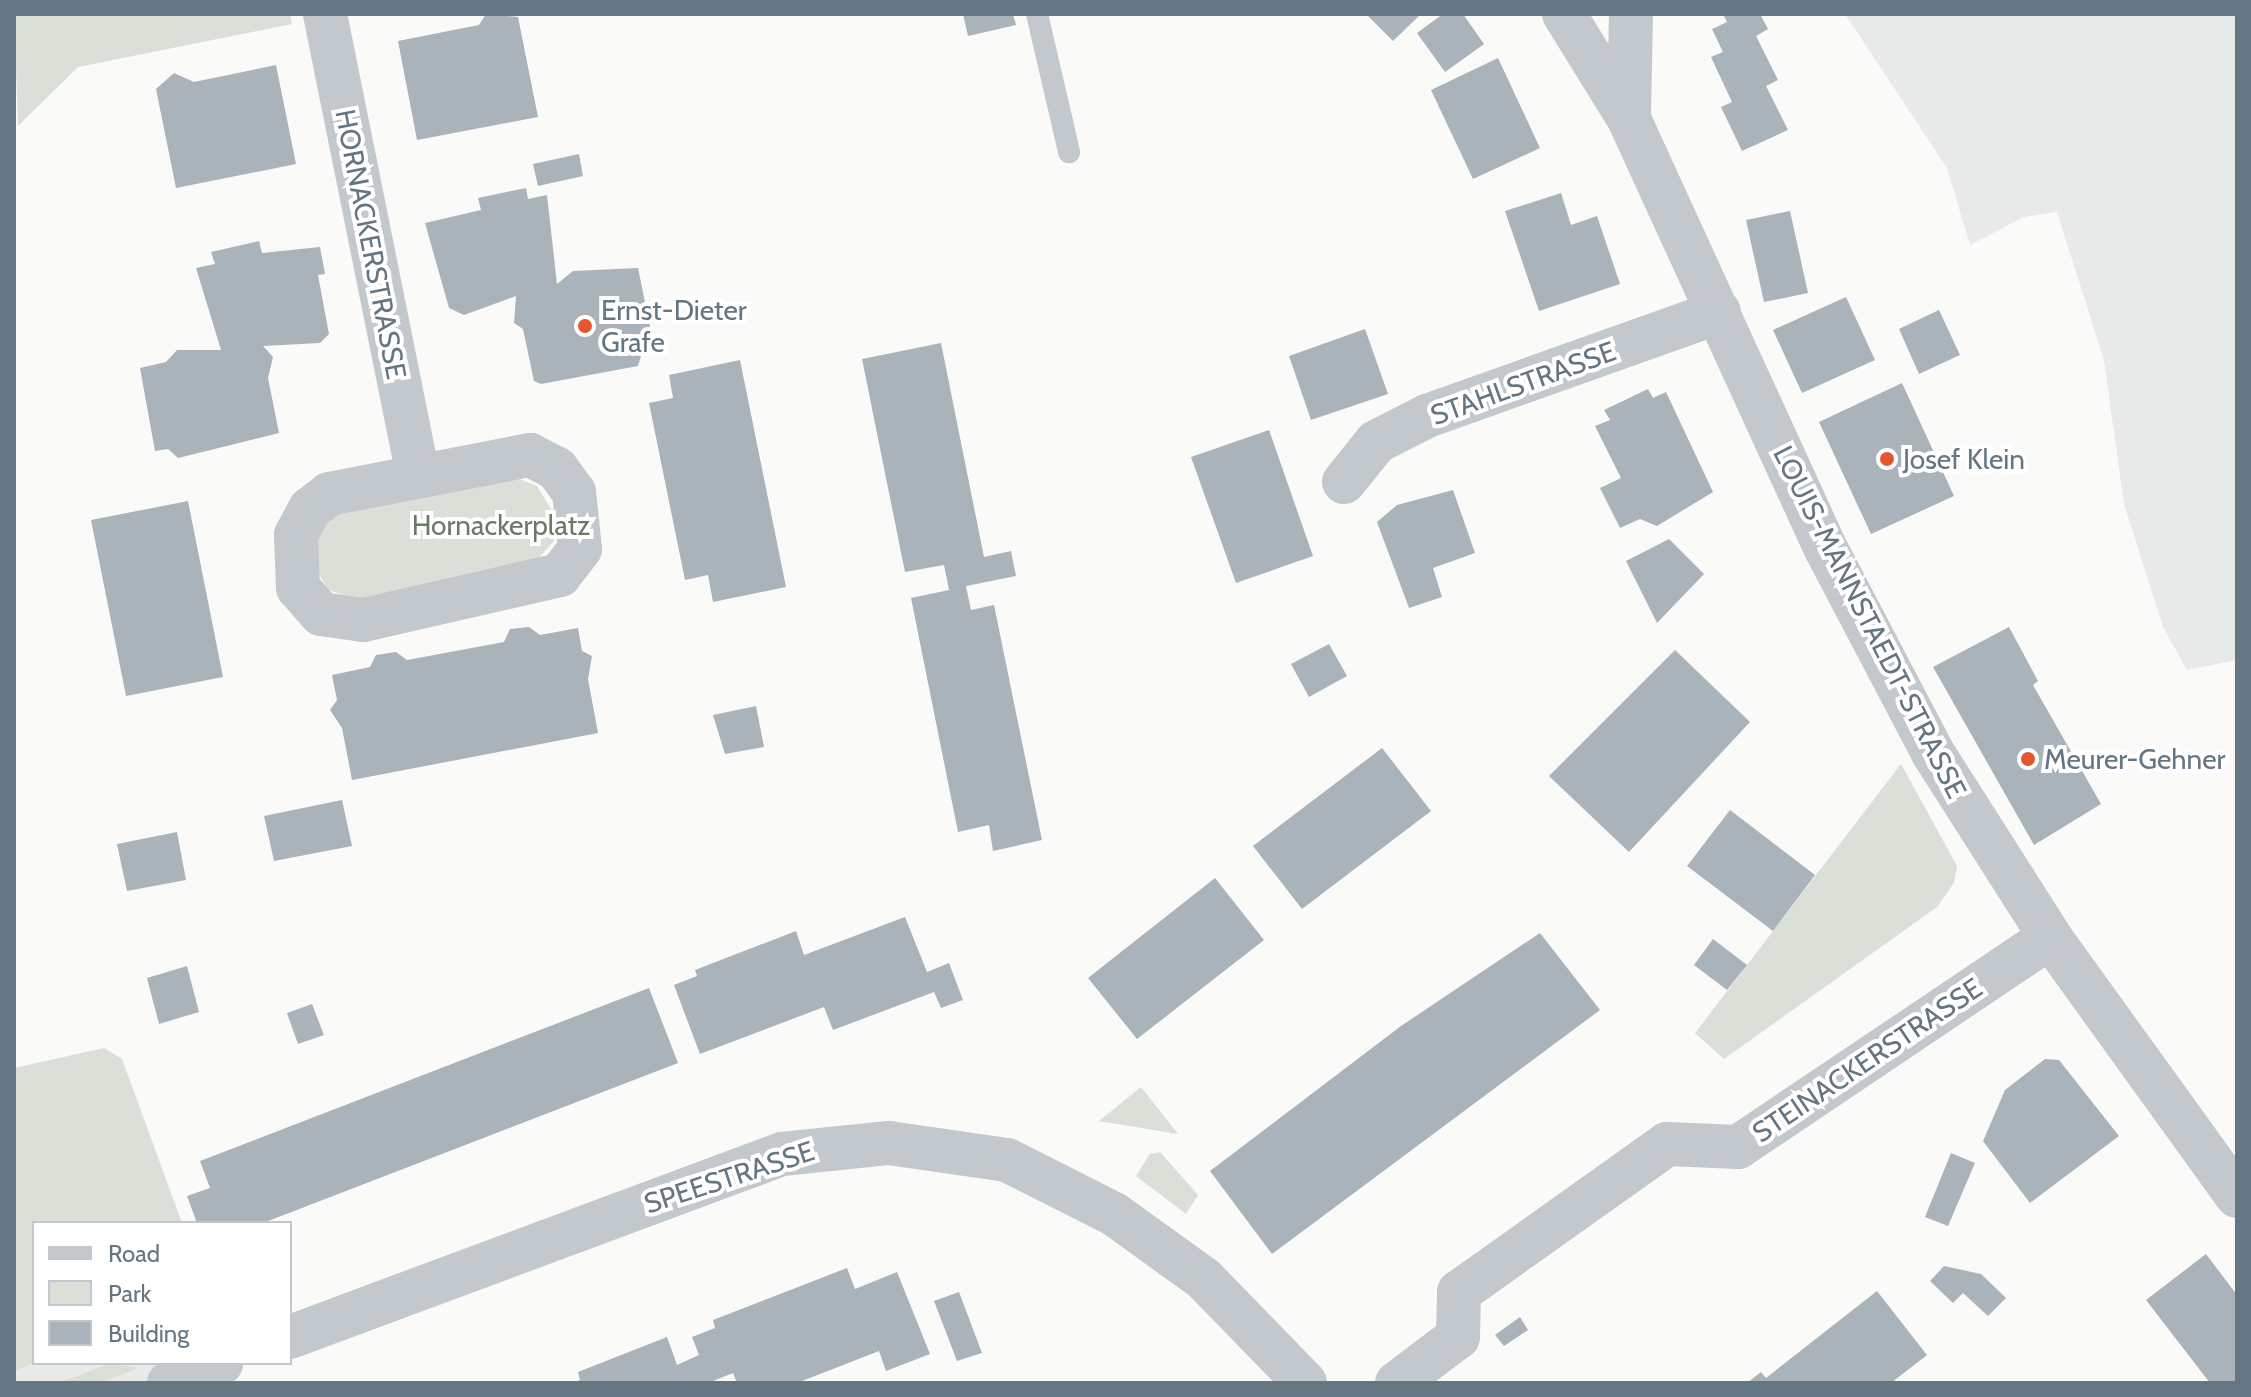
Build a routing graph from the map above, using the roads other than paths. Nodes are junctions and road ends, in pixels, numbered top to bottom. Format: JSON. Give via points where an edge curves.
{"nodes":[{"id":1,"x":325,"y":14,"type":"edge"},
{"id":2,"x":1037,"y":14,"type":"edge"},
{"id":3,"x":1564,"y":14,"type":"edge"},
{"id":4,"x":1631,"y":14,"type":"edge"},
{"id":5,"x":1629,"y":119,"type":"junction"},
{"id":6,"x":1069,"y":152,"type":"dead end"},
{"id":7,"x":1719,"y":312,"type":"junction"},
{"id":8,"x":418,"y":474,"type":"junction"},
{"id":9,"x":1344,"y":482,"type":"dead end"},
{"id":10,"x":2050,"y":937,"type":"junction"},
{"id":11,"x":2233,"y":1181,"type":"edge"},
{"id":12,"x":292,"y":1336,"type":"edge"},
{"id":13,"x":216,"y":1365,"type":"edge"},
{"id":14,"x":169,"y":1383,"type":"edge"},
{"id":15,"x":1305,"y":1383,"type":"edge"},
{"id":16,"x":1397,"y":1383,"type":"edge"}],
"edges":[{"from":1,"to":8,"type":"street","name":"HORNACKERSTRASSE"},
{"from":2,"to":6,"type":"lane"},
{"from":3,"to":5,"type":"street","name":"LOUIS-MANNSTAEDT-STRASSE"},
{"from":4,"to":5,"type":"street","via":[[1624,69]]},
{"from":5,"to":7,"type":"street","name":"LOUIS-MANNSTAEDT-STRASSE"},
{"from":7,"to":9,"type":"street","name":"STAHLSTRASSE","via":[[1427,416],[1376,442]]},
{"from":7,"to":10,"type":"street","name":"LOUIS-MANNSTAEDT-STRASSE","via":[[1826,549],[1933,753]]},
{"from":8,"to":8,"type":"street","via":[[329,494],[300,522],[292,569],[307,603],[321,614],[363,620],[525,588],[572,565],[582,522],[574,492],[557,469],[530,455]]},
{"from":10,"to":11,"type":"street","name":"LOUIS-MANNSTAEDT-STRASSE"},
{"from":10,"to":16,"type":"street","name":"STEINACKERSTRASSE","via":[[1738,1147],[1667,1144],[1459,1292],[1458,1337]]},
{"from":12,"to":15,"type":"street","name":"SPEESTRASSE","via":[[782,1154],[889,1143],[1007,1160],[1114,1214],[1204,1279]]},
{"from":13,"to":14,"type":"street"}]}
